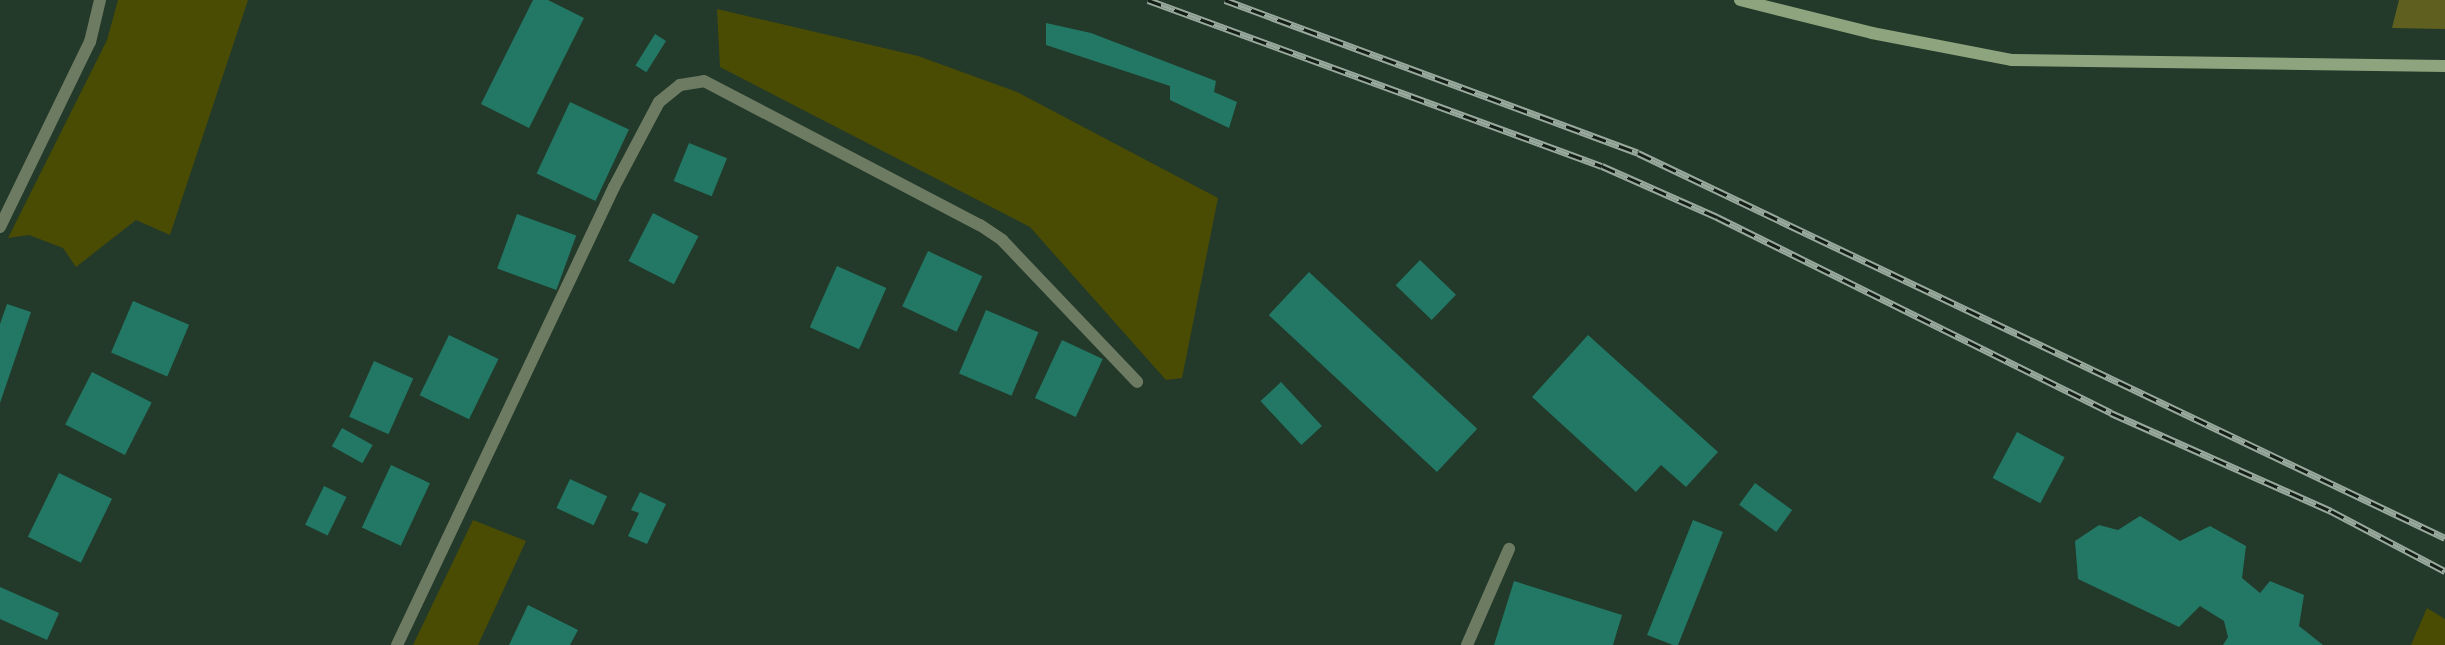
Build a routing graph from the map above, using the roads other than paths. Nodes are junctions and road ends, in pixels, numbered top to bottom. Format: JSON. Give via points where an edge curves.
{"nodes":[{"id":1,"x":100,"y":0,"type":"edge"},
{"id":2,"x":1740,"y":0,"type":"edge"},
{"id":3,"x":2445,"y":66,"type":"edge"},
{"id":4,"x":0,"y":227,"type":"edge"},
{"id":5,"x":1137,"y":382,"type":"dead end"},
{"id":6,"x":1509,"y":549,"type":"dead end"},
{"id":7,"x":397,"y":645,"type":"edge"},
{"id":8,"x":1467,"y":645,"type":"edge"}],
"edges":[{"from":1,"to":4,"type":"street","via":[[90,42]]},
{"from":2,"to":3,"type":"street","via":[[1872,33],[2012,60]]},
{"from":5,"to":7,"type":"street","via":[[1026,263],[980,225],[704,81],[680,85],[659,102],[614,187],[467,488]]},
{"from":6,"to":8,"type":"street"}]}
